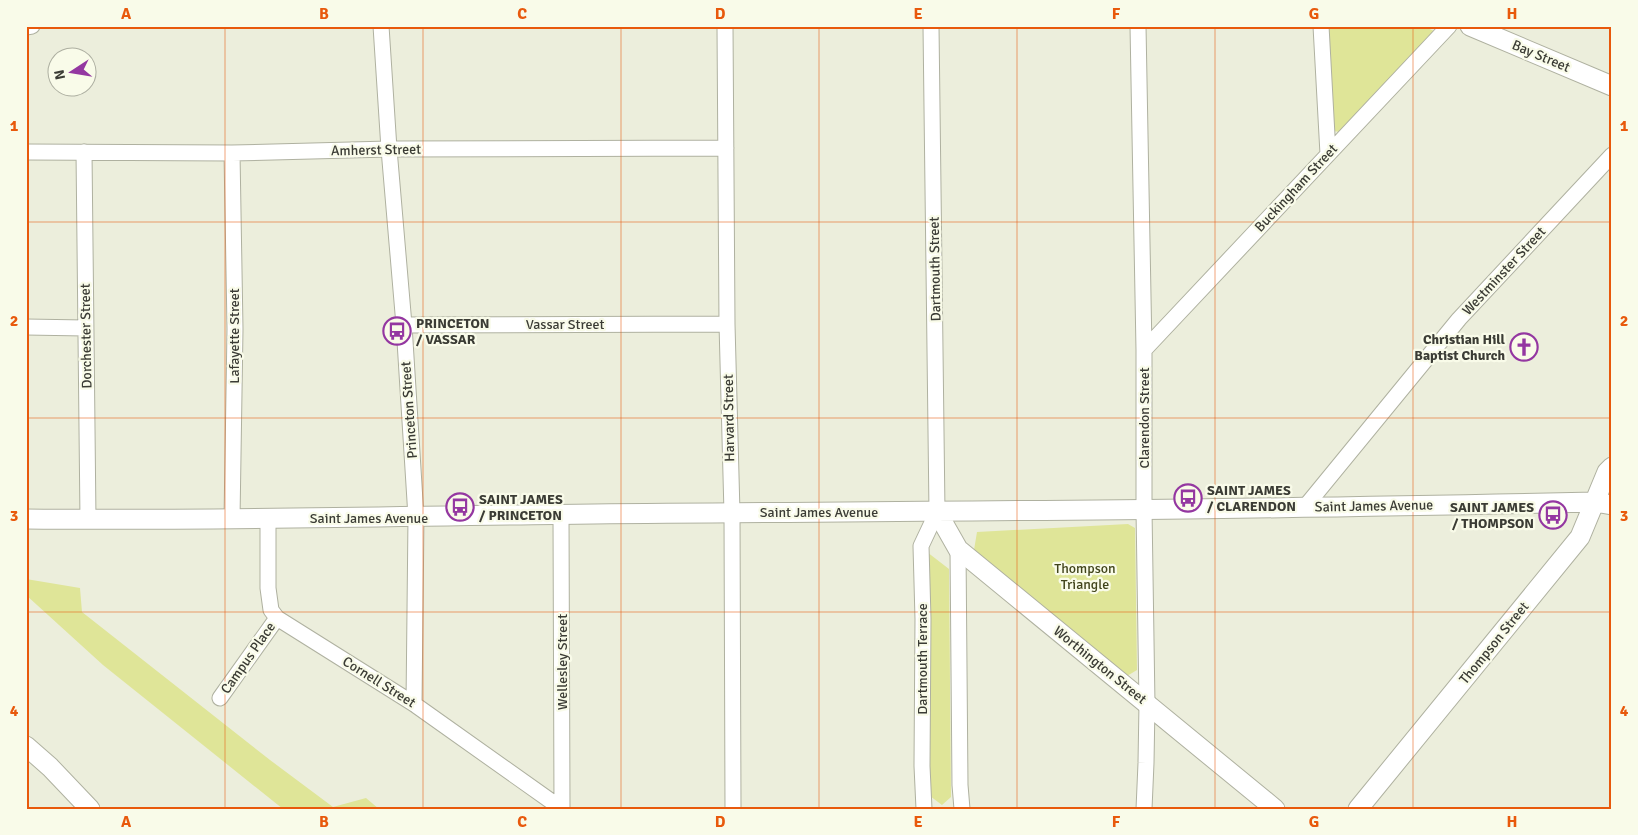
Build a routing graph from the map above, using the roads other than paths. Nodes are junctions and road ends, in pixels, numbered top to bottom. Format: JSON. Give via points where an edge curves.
{"nodes":[{"id":1,"x":32,"y":26,"type":"edge"},
{"id":2,"x":381,"y":26,"type":"edge"},
{"id":3,"x":725,"y":26,"type":"edge"},
{"id":4,"x":931,"y":26,"type":"edge"},
{"id":5,"x":1138,"y":26,"type":"edge"},
{"id":6,"x":1321,"y":26,"type":"edge"},
{"id":7,"x":1449,"y":26,"type":"edge"},
{"id":8,"x":1470,"y":26,"type":"edge"},
{"id":9,"x":26,"y":27,"type":"edge"},
{"id":10,"x":1612,"y":86,"type":"edge"},
{"id":11,"x":726,"y":148,"type":"junction"},
{"id":12,"x":389,"y":149,"type":"junction"},
{"id":13,"x":26,"y":152,"type":"edge"},
{"id":14,"x":84,"y":152,"type":"junction"},
{"id":15,"x":232,"y":153,"type":"junction"},
{"id":16,"x":1328,"y":154,"type":"junction"},
{"id":17,"x":1612,"y":155,"type":"edge"},
{"id":18,"x":727,"y":324,"type":"junction"},
{"id":19,"x":404,"y":325,"type":"junction"},
{"id":20,"x":26,"y":327,"type":"edge"},
{"id":21,"x":85,"y":328,"type":"junction"},
{"id":22,"x":1144,"y":350,"type":"junction"},
{"id":23,"x":1612,"y":466,"type":"edge"},
{"id":24,"x":1603,"y":503,"type":"edge"},
{"id":25,"x":1305,"y":507,"type":"junction"},
{"id":26,"x":1144,"y":510,"type":"junction"},
{"id":27,"x":937,"y":512,"type":"junction"},
{"id":28,"x":732,"y":513,"type":"junction"},
{"id":29,"x":561,"y":514,"type":"junction"},
{"id":30,"x":268,"y":518,"type":"junction"},
{"id":31,"x":416,"y":518,"type":"junction"},
{"id":32,"x":232,"y":519,"type":"junction"},
{"id":33,"x":26,"y":520,"type":"edge"},
{"id":34,"x":88,"y":520,"type":"junction"},
{"id":35,"x":958,"y":549,"type":"junction"},
{"id":36,"x":276,"y":618,"type":"junction"},
{"id":37,"x":220,"y":698,"type":"dead end"},
{"id":38,"x":414,"y":704,"type":"junction"},
{"id":39,"x":1147,"y":704,"type":"junction"},
{"id":40,"x":26,"y":746,"type":"edge"},
{"id":41,"x":90,"y":809,"type":"edge"},
{"id":42,"x":562,"y":809,"type":"edge"},
{"id":43,"x":733,"y":809,"type":"edge"},
{"id":44,"x":924,"y":809,"type":"edge"},
{"id":45,"x":962,"y":809,"type":"edge"},
{"id":46,"x":1144,"y":809,"type":"edge"},
{"id":47,"x":1275,"y":809,"type":"edge"},
{"id":48,"x":1358,"y":809,"type":"edge"}],
"edges":[{"from":1,"to":9,"type":"street"},
{"from":2,"to":12,"type":"street","name":"Princeton Street"},
{"from":3,"to":11,"type":"street","name":"Harvard Street"},
{"from":4,"to":27,"type":"street","name":"Dartmouth Street"},
{"from":5,"to":22,"type":"street","name":"Clarendon Street"},
{"from":6,"to":16,"type":"street"},
{"from":7,"to":16,"type":"street","name":"Buckingham Street"},
{"from":8,"to":10,"type":"main road","name":"Bay Street"},
{"from":11,"to":12,"type":"street","name":"Amherst Street"},
{"from":11,"to":18,"type":"street","name":"Harvard Street"},
{"from":12,"to":15,"type":"street","name":"Amherst Street"},
{"from":12,"to":19,"type":"street","name":"Princeton Street"},
{"from":13,"to":14,"type":"street","name":"Amherst Street"},
{"from":14,"to":15,"type":"street","name":"Amherst Street"},
{"from":14,"to":21,"type":"street","name":"Dorchester Street"},
{"from":15,"to":32,"type":"street","name":"Lafayette Street","via":[[235,328]]},
{"from":16,"to":22,"type":"street","name":"Buckingham Street"},
{"from":17,"to":25,"type":"street","name":"Westminster Street","via":[[1459,319]]},
{"from":18,"to":19,"type":"street","name":"Vassar Street"},
{"from":18,"to":28,"type":"street","name":"Harvard Street"},
{"from":19,"to":31,"type":"street","name":"Princeton Street"},
{"from":20,"to":21,"type":"street"},
{"from":21,"to":34,"type":"street","name":"Dorchester Street"},
{"from":22,"to":26,"type":"street","name":"Clarendon Street"},
{"from":23,"to":24,"type":"main road","name":"Thompson Street","via":[[1606,473]]},
{"from":24,"to":25,"type":"main road","name":"Saint James Avenue"},
{"from":24,"to":48,"type":"main road","name":"Thompson Street","via":[[1580,537]]},
{"from":25,"to":26,"type":"main road","name":"Saint James Avenue"},
{"from":26,"to":27,"type":"main road","name":"Saint James Avenue"},
{"from":26,"to":39,"type":"street","name":"Clarendon Street"},
{"from":27,"to":28,"type":"main road","name":"Saint James Avenue"},
{"from":27,"to":35,"type":"main road","name":"Worthington Street"},
{"from":27,"to":44,"type":"street","name":"Dartmouth Terrace","via":[[921,546]]},
{"from":28,"to":29,"type":"main road","name":"Saint James Avenue"},
{"from":28,"to":43,"type":"street","name":"Harvard Street"},
{"from":29,"to":31,"type":"main road","name":"Saint James Avenue"},
{"from":29,"to":42,"type":"street","name":"Wellesley Street"},
{"from":30,"to":31,"type":"main road","name":"Saint James Avenue"},
{"from":30,"to":32,"type":"main road","name":"Saint James Avenue"},
{"from":30,"to":36,"type":"street","via":[[268,588],[271,610]]},
{"from":31,"to":38,"type":"street","name":"Princeton Street"},
{"from":32,"to":34,"type":"main road","name":"Saint James Avenue"},
{"from":33,"to":34,"type":"main road","name":"Saint James Avenue"},
{"from":35,"to":39,"type":"main road","name":"Worthington Street"},
{"from":35,"to":45,"type":"street"},
{"from":36,"to":37,"type":"street","name":"Campus Place"},
{"from":36,"to":38,"type":"street","name":"Cornell Street"},
{"from":38,"to":42,"type":"street","name":"Cornell Street"},
{"from":39,"to":46,"type":"street","name":"Clarendon Street"},
{"from":39,"to":47,"type":"main road","name":"Worthington Street"},
{"from":40,"to":41,"type":"main road"}]}
